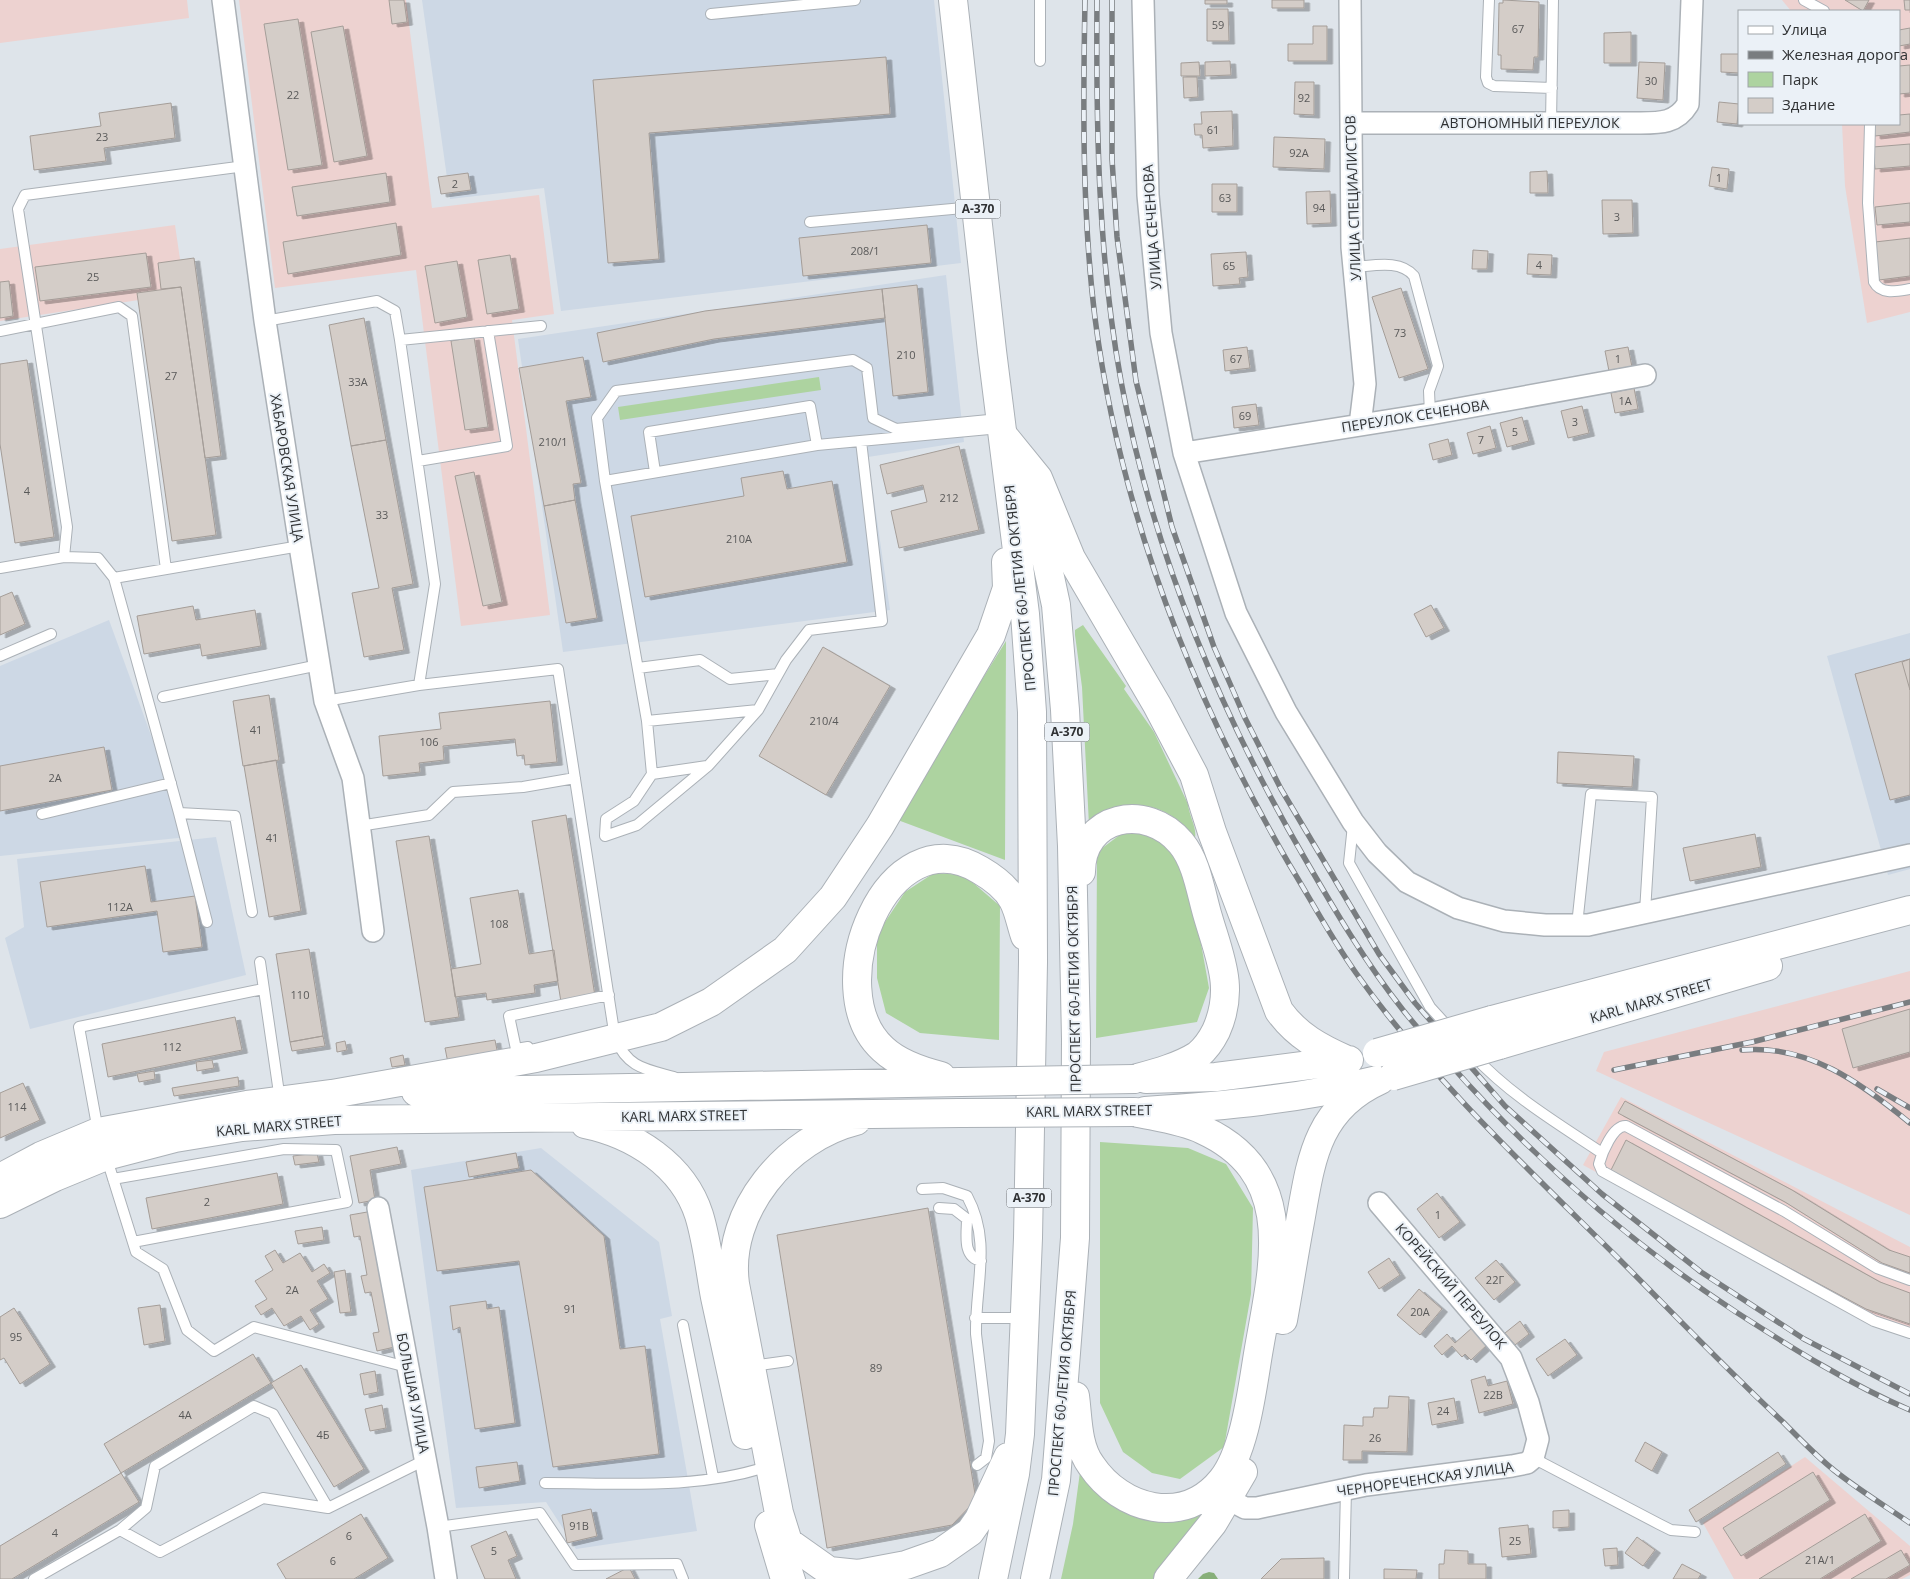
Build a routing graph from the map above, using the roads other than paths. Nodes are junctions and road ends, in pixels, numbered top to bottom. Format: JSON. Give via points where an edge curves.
{"nodes":[{"id":1,"x":223,"y":0,"type":"edge"},
{"id":2,"x":855,"y":0,"type":"edge"},
{"id":3,"x":953,"y":0,"type":"edge"},
{"id":4,"x":1040,"y":0,"type":"edge"},
{"id":5,"x":1143,"y":0,"type":"edge"},
{"id":6,"x":1350,"y":0,"type":"edge"},
{"id":7,"x":1489,"y":0,"type":"edge"},
{"id":8,"x":1553,"y":0,"type":"edge"},
{"id":9,"x":1692,"y":0,"type":"edge"},
{"id":10,"x":1804,"y":0,"type":"edge"},
{"id":11,"x":1822,"y":10,"type":"edge"},
{"id":12,"x":711,"y":14,"type":"dead end"},
{"id":13,"x":1040,"y":61,"type":"dead end"},
{"id":14,"x":1552,"y":88,"type":"junction"},
{"id":15,"x":1351,"y":123,"type":"junction"},
{"id":16,"x":1551,"y":123,"type":"junction"},
{"id":17,"x":1870,"y":125,"type":"edge"},
{"id":18,"x":245,"y":166,"type":"junction"},
{"id":19,"x":977,"y":207,"type":"junction"},
{"id":20,"x":810,"y":222,"type":"dead end"},
{"id":21,"x":1354,"y":268,"type":"junction"},
{"id":22,"x":1910,"y":289,"type":"edge"},
{"id":23,"x":265,"y":321,"type":"junction"},
{"id":24,"x":37,"y":323,"type":"junction"},
{"id":25,"x":540,"y":326,"type":"dead end"},
{"id":26,"x":0,"y":331,"type":"edge"},
{"id":27,"x":488,"y":331,"type":"junction"},
{"id":28,"x":400,"y":340,"type":"junction"},
{"id":29,"x":1645,"y":375,"type":"dead end"},
{"id":30,"x":1430,"y":414,"type":"junction"},
{"id":31,"x":1360,"y":425,"type":"junction"},
{"id":32,"x":1002,"y":427,"type":"junction"},
{"id":33,"x":861,"y":441,"type":"junction"},
{"id":34,"x":817,"y":445,"type":"junction"},
{"id":35,"x":1184,"y":453,"type":"junction"},
{"id":36,"x":418,"y":461,"type":"junction"},
{"id":37,"x":655,"y":472,"type":"junction"},
{"id":38,"x":605,"y":481,"type":"junction"},
{"id":39,"x":300,"y":546,"type":"junction"},
{"id":40,"x":64,"y":558,"type":"junction"},
{"id":41,"x":0,"y":568,"type":"edge"},
{"id":42,"x":166,"y":569,"type":"junction"},
{"id":43,"x":114,"y":578,"type":"junction"},
{"id":44,"x":51,"y":634,"type":"dead end"},
{"id":45,"x":0,"y":656,"type":"edge"},
{"id":46,"x":319,"y":665,"type":"junction"},
{"id":47,"x":638,"y":668,"type":"junction"},
{"id":48,"x":778,"y":674,"type":"junction"},
{"id":49,"x":419,"y":685,"type":"junction"},
{"id":50,"x":163,"y":697,"type":"dead end"},
{"id":51,"x":325,"y":701,"type":"junction"},
{"id":52,"x":758,"y":710,"type":"junction"},
{"id":53,"x":647,"y":721,"type":"junction"},
{"id":54,"x":708,"y":766,"type":"junction"},
{"id":55,"x":652,"y":774,"type":"junction"},
{"id":56,"x":575,"y":778,"type":"junction"},
{"id":57,"x":171,"y":783,"type":"junction"},
{"id":58,"x":179,"y":813,"type":"junction"},
{"id":59,"x":42,"y":814,"type":"dead end"},
{"id":60,"x":1353,"y":822,"type":"junction"},
{"id":61,"x":359,"y":826,"type":"junction"},
{"id":62,"x":1910,"y":855,"type":"edge"},
{"id":63,"x":1910,"y":910,"type":"edge"},
{"id":64,"x":252,"y":912,"type":"dead end"},
{"id":65,"x":1645,"y":912,"type":"junction"},
{"id":66,"x":207,"y":922,"type":"dead end"},
{"id":67,"x":1577,"y":925,"type":"junction"},
{"id":68,"x":1910,"y":925,"type":"edge"},
{"id":69,"x":373,"y":931,"type":"dead end"},
{"id":70,"x":260,"y":962,"type":"dead end"},
{"id":71,"x":1033,"y":962,"type":"junction"},
{"id":72,"x":264,"y":990,"type":"junction"},
{"id":73,"x":609,"y":995,"type":"junction"},
{"id":74,"x":615,"y":1033,"type":"junction"},
{"id":75,"x":1495,"y":1033,"type":"junction"},
{"id":76,"x":570,"y":1038,"type":"dead end"},
{"id":77,"x":1076,"y":1039,"type":"junction"},
{"id":78,"x":543,"y":1044,"type":"dead end"},
{"id":79,"x":1347,"y":1060,"type":"junction"},
{"id":80,"x":1386,"y":1078,"type":"junction"},
{"id":81,"x":1134,"y":1079,"type":"junction"},
{"id":82,"x":962,"y":1082,"type":"junction"},
{"id":83,"x":712,"y":1087,"type":"junction"},
{"id":84,"x":332,"y":1094,"type":"junction"},
{"id":85,"x":280,"y":1101,"type":"junction"},
{"id":86,"x":1134,"y":1112,"type":"junction"},
{"id":87,"x":886,"y":1114,"type":"junction"},
{"id":88,"x":547,"y":1118,"type":"junction"},
{"id":89,"x":1602,"y":1153,"type":"junction"},
{"id":90,"x":106,"y":1156,"type":"junction"},
{"id":91,"x":0,"y":1178,"type":"edge"},
{"id":92,"x":922,"y":1189,"type":"dead end"},
{"id":93,"x":1380,"y":1203,"type":"dead end"},
{"id":94,"x":0,"y":1204,"type":"edge"},
{"id":95,"x":378,"y":1208,"type":"dead end"},
{"id":96,"x":939,"y":1208,"type":"dead end"},
{"id":97,"x":1075,"y":1238,"type":"junction"},
{"id":98,"x":133,"y":1242,"type":"junction"},
{"id":99,"x":981,"y":1261,"type":"junction"},
{"id":100,"x":1910,"y":1280,"type":"edge"},
{"id":101,"x":976,"y":1318,"type":"junction"},
{"id":102,"x":1025,"y":1318,"type":"junction"},
{"id":103,"x":683,"y":1325,"type":"dead end"},
{"id":104,"x":1910,"y":1333,"type":"edge"},
{"id":105,"x":788,"y":1361,"type":"dead end"},
{"id":106,"x":751,"y":1366,"type":"junction"},
{"id":107,"x":408,"y":1367,"type":"junction"},
{"id":108,"x":1020,"y":1434,"type":"junction"},
{"id":109,"x":1533,"y":1458,"type":"junction"},
{"id":110,"x":425,"y":1460,"type":"junction"},
{"id":111,"x":976,"y":1465,"type":"dead end"},
{"id":112,"x":761,"y":1469,"type":"junction"},
{"id":113,"x":713,"y":1477,"type":"junction"},
{"id":114,"x":545,"y":1483,"type":"dead end"},
{"id":115,"x":1346,"y":1490,"type":"junction"},
{"id":116,"x":1228,"y":1499,"type":"junction"},
{"id":117,"x":328,"y":1508,"type":"junction"},
{"id":118,"x":438,"y":1526,"type":"junction"},
{"id":119,"x":120,"y":1530,"type":"junction"},
{"id":120,"x":1695,"y":1532,"type":"dead end"},
{"id":121,"x":788,"y":1542,"type":"junction"},
{"id":122,"x":993,"y":1578,"type":"edge"},
{"id":123,"x":34,"y":1579,"type":"edge"},
{"id":124,"x":446,"y":1579,"type":"edge"},
{"id":125,"x":683,"y":1579,"type":"edge"},
{"id":126,"x":785,"y":1579,"type":"edge"},
{"id":127,"x":800,"y":1579,"type":"edge"},
{"id":128,"x":1034,"y":1579,"type":"edge"},
{"id":129,"x":1168,"y":1579,"type":"edge"},
{"id":130,"x":1344,"y":1579,"type":"edge"}],
"edges":[{"from":1,"to":18,"type":"street","name":"ХАБАРОВСКАЯ УЛИЦА"},
{"from":2,"to":12,"type":"lane"},
{"from":3,"to":19,"type":"main road","name":"ПРОСПЕКТ 60-ЛЕТИЯ ОКТЯБРЯ","number":"А-370"},
{"from":4,"to":13,"type":"lane"},
{"from":5,"to":35,"type":"street","name":"УЛИЦА СЕЧЕНОВА","via":[[1148,195],[1161,333]]},
{"from":6,"to":15,"type":"street","name":"УЛИЦА СПЕЦИАЛИСТОВ"},
{"from":7,"to":14,"type":"lane","via":[[1488,83],[1494,86]]},
{"from":8,"to":14,"type":"lane"},
{"from":9,"to":16,"type":"street","name":"АВТОНОМНЫЙ ПЕРЕУЛОК","via":[[1688,104],[1681,115],[1655,123]]},
{"from":10,"to":11,"type":"lane"},
{"from":14,"to":16,"type":"lane"},
{"from":15,"to":16,"type":"street","name":"АВТОНОМНЫЙ ПЕРЕУЛОК"},
{"from":15,"to":21,"type":"street","name":"УЛИЦА СПЕЦИАЛИСТОВ"},
{"from":17,"to":22,"type":"lane","via":[[1868,203],[1874,282],[1881,290]]},
{"from":18,"to":23,"type":"street","name":"ХАБАРОВСКАЯ УЛИЦА"},
{"from":18,"to":24,"type":"lane","via":[[25,195],[18,209]]},
{"from":19,"to":20,"type":"lane"},
{"from":19,"to":32,"type":"main road","name":"ПРОСПЕКТ 60-ЛЕТИЯ ОКТЯБРЯ","number":"А-370"},
{"from":21,"to":30,"type":"lane","via":[[1399,266],[1414,276],[1438,366],[1429,391]]},
{"from":21,"to":31,"type":"street","name":"УЛИЦА СПЕЦИАЛИСТОВ","via":[[1365,384]]},
{"from":23,"to":28,"type":"lane","via":[[377,302],[395,311]]},
{"from":23,"to":39,"type":"street","name":"ХАБАРОВСКАЯ УЛИЦА"},
{"from":24,"to":26,"type":"lane"},
{"from":24,"to":40,"type":"lane","via":[[67,527]]},
{"from":24,"to":42,"type":"lane","via":[[119,307],[132,316]]},
{"from":25,"to":27,"type":"lane"},
{"from":27,"to":28,"type":"lane"},
{"from":27,"to":36,"type":"lane","via":[[507,446]]},
{"from":28,"to":36,"type":"lane"},
{"from":29,"to":30,"type":"street","name":"ПЕРЕУЛОК СЕЧЕНОВА"},
{"from":30,"to":31,"type":"street","name":"ПЕРЕУЛОК СЕЧЕНОВА"},
{"from":31,"to":35,"type":"street","name":"ПЕРЕУЛОК СЕЧЕНОВА"},
{"from":32,"to":33,"type":"lane"},
{"from":32,"to":38,"type":"lane","via":[[896,429],[873,418],[867,368],[853,360],[616,390],[597,418]]},
{"from":32,"to":71,"type":"main road","name":"ПРОСПЕКТ 60-ЛЕТИЯ ОКТЯБРЯ","number":"А-370","via":[[1025,614],[1032,712]]},
{"from":32,"to":74,"type":"main road","via":[[1007,588],[991,635],[880,826],[833,897],[785,950],[711,1002],[661,1027]]},
{"from":32,"to":77,"type":"main road","name":"ПРОСПЕКТ 60-ЛЕТИЯ ОКТЯБРЯ","number":"А-370","via":[[1039,526],[1056,605],[1072,836]]},
{"from":32,"to":79,"type":"main road","via":[[1038,478],[1071,558],[1194,775],[1279,1011],[1290,1026],[1318,1048]]},
{"from":33,"to":34,"type":"lane"},
{"from":33,"to":48,"type":"lane","via":[[882,621],[810,630]]},
{"from":34,"to":37,"type":"lane"},
{"from":34,"to":37,"type":"lane","via":[[810,406],[649,432]]},
{"from":35,"to":60,"type":"street","name":"УЛИЦА СЕЧЕНОВА","via":[[1236,613],[1286,712]]},
{"from":36,"to":49,"type":"lane","via":[[435,584]]},
{"from":37,"to":38,"type":"lane"},
{"from":38,"to":47,"type":"lane"},
{"from":39,"to":42,"type":"lane"},
{"from":39,"to":46,"type":"street","name":"ХАБАРОВСКАЯ УЛИЦА"},
{"from":40,"to":41,"type":"lane"},
{"from":40,"to":43,"type":"lane","via":[[98,558]]},
{"from":42,"to":43,"type":"lane"},
{"from":43,"to":57,"type":"lane"},
{"from":44,"to":45,"type":"lane"},
{"from":46,"to":50,"type":"lane"},
{"from":46,"to":51,"type":"street","name":"ХАБАРОВСКАЯ УЛИЦА"},
{"from":47,"to":48,"type":"lane","via":[[700,660],[730,679]]},
{"from":47,"to":53,"type":"lane"},
{"from":48,"to":52,"type":"lane"},
{"from":49,"to":51,"type":"lane"},
{"from":49,"to":56,"type":"lane","via":[[558,669]]},
{"from":51,"to":61,"type":"street","name":"ХАБАРОВСКАЯ УЛИЦА","via":[[352,778]]},
{"from":52,"to":53,"type":"lane"},
{"from":52,"to":54,"type":"lane"},
{"from":53,"to":55,"type":"lane"},
{"from":54,"to":55,"type":"lane"},
{"from":54,"to":55,"type":"lane","via":[[638,825],[605,836],[606,819],[634,801]]},
{"from":56,"to":61,"type":"lane","via":[[523,787],[453,792],[429,815]]},
{"from":56,"to":73,"type":"lane"},
{"from":57,"to":58,"type":"lane"},
{"from":57,"to":59,"type":"lane"},
{"from":58,"to":64,"type":"lane","via":[[235,816]]},
{"from":58,"to":66,"type":"lane"},
{"from":60,"to":67,"type":"street","name":"УЛИЦА СЕЧЕНОВА","via":[[1377,853],[1407,882],[1458,908],[1504,922]]},
{"from":60,"to":89,"type":"lane","via":[[1349,863],[1430,1007],[1494,1077]]},
{"from":61,"to":69,"type":"street","name":"ХАБАРОВСКАЯ УЛИЦА"},
{"from":62,"to":65,"type":"street","name":"УЛИЦА СЕЧЕНОВА"},
{"from":63,"to":75,"type":"main road","name":"KARL MARX STREET"},
{"from":65,"to":67,"type":"street","name":"УЛИЦА СЕЧЕНОВА"},
{"from":65,"to":67,"type":"lane","via":[[1652,798],[1591,794]]},
{"from":68,"to":75,"type":"main road","name":"KARL MARX STREET"},
{"from":70,"to":72,"type":"lane"},
{"from":71,"to":82,"type":"main road","via":[[1013,900],[994,878],[969,863],[941,858],[920,862],[902,875],[878,906],[859,950],[856,974],[860,1005],[868,1029],[883,1049],[914,1069]]},
{"from":71,"to":102,"type":"main road","name":"ПРОСПЕКТ 60-ЛЕТИЯ ОКТЯБРЯ","number":"А-370"},
{"from":72,"to":85,"type":"lane"},
{"from":72,"to":90,"type":"lane","via":[[78,1027]]},
{"from":73,"to":74,"type":"lane"},
{"from":73,"to":78,"type":"lane","via":[[509,1016],[516,1050]]},
{"from":74,"to":76,"type":"lane"},
{"from":74,"to":83,"type":"lane","via":[[622,1054],[640,1068]]},
{"from":74,"to":84,"type":"main road","via":[[536,1058]]},
{"from":75,"to":79,"type":"main road","bridge":true},
{"from":75,"to":80,"type":"main road","name":"KARL MARX STREET","bridge":true},
{"from":77,"to":81,"type":"main road","via":[[1081,855],[1100,829],[1130,818],[1146,820],[1164,828],[1182,843],[1193,866],[1225,974],[1226,996],[1216,1031],[1199,1054],[1176,1066]]},
{"from":77,"to":97,"type":"main road","name":"ПРОСПЕКТ 60-ЛЕТИЯ ОКТЯБРЯ","number":"А-370"},
{"from":79,"to":81,"type":"main road","via":[[1216,1077]]},
{"from":80,"to":86,"type":"main road","name":"KARL MARX STREET","via":[[1302,1096]]},
{"from":80,"to":116,"type":"main road","via":[[1344,1102],[1326,1126],[1313,1155],[1267,1406],[1252,1452]]},
{"from":81,"to":82,"type":"main road","bridge":true},
{"from":82,"to":83,"type":"main road"},
{"from":83,"to":84,"type":"main road"},
{"from":84,"to":85,"type":"main road","name":"KARL MARX STREET"},
{"from":85,"to":90,"type":"main road","name":"KARL MARX STREET","via":[[222,1109]]},
{"from":86,"to":87,"type":"main road","name":"KARL MARX STREET","bridge":true},
{"from":86,"to":97,"type":"main road","via":[[1202,1129],[1228,1144],[1247,1162],[1265,1192],[1274,1224],[1273,1264],[1250,1404],[1238,1447],[1223,1479],[1206,1496],[1179,1508],[1153,1508],[1128,1499],[1108,1486],[1090,1464],[1081,1442],[1072,1367]]},
{"from":87,"to":88,"type":"main road","name":"KARL MARX STREET"},
{"from":87,"to":106,"type":"main road","via":[[842,1124],[804,1144],[776,1168],[757,1194],[743,1225],[733,1271]]},
{"from":88,"to":90,"type":"main road","name":"KARL MARX STREET","via":[[334,1120],[242,1127],[175,1138]]},
{"from":88,"to":112,"type":"main road","via":[[597,1127],[636,1144],[667,1164],[688,1192],[698,1214]]},
{"from":89,"to":100,"type":"lane","via":[[1618,1128],[1626,1126],[1784,1211],[1877,1268]]},
{"from":89,"to":104,"type":"lane","via":[[1599,1164],[1602,1171],[1874,1321]]},
{"from":90,"to":91,"type":"main road","name":"KARL MARX STREET","via":[[41,1156]]},
{"from":90,"to":94,"type":"main road","name":"KARL MARX STREET"},
{"from":90,"to":98,"type":"lane"},
{"from":90,"to":98,"type":"lane","via":[[336,1150],[347,1202]]},
{"from":92,"to":99,"type":"lane","via":[[943,1188],[967,1196],[980,1228]]},
{"from":93,"to":109,"type":"street","name":"КОРЕЙСКИЙ ПЕРЕУЛОК","via":[[1511,1358],[1538,1439]]},
{"from":95,"to":107,"type":"street","name":"БОЛЬШАЯ УЛИЦА"},
{"from":96,"to":99,"type":"lane","via":[[954,1209],[967,1218],[968,1253],[973,1260]]},
{"from":97,"to":128,"type":"main road","name":"ПРОСПЕКТ 60-ЛЕТИЯ ОКТЯБРЯ","number":"А-370","via":[[1056,1480]]},
{"from":98,"to":107,"type":"lane","via":[[136,1252],[163,1269],[187,1330],[214,1351],[254,1327]]},
{"from":99,"to":101,"type":"lane"},
{"from":101,"to":102,"type":"lane"},
{"from":101,"to":111,"type":"lane","via":[[989,1440],[986,1458]]},
{"from":102,"to":108,"type":"main road","name":"ПРОСПЕКТ 60-ЛЕТИЯ ОКТЯБРЯ","number":"А-370"},
{"from":103,"to":113,"type":"lane"},
{"from":105,"to":106,"type":"lane"},
{"from":106,"to":112,"type":"main road"},
{"from":107,"to":110,"type":"street","name":"БОЛЬШАЯ УЛИЦА"},
{"from":108,"to":121,"type":"main road","via":[[979,1519],[970,1532],[940,1552],[906,1565],[858,1574],[829,1571]]},
{"from":108,"to":122,"type":"main road","name":"ПРОСПЕКТ 60-ЛЕТИЯ ОКТЯБРЯ","number":"А-370"},
{"from":109,"to":115,"type":"street","name":"ЧЕРНОРЕЧЕНСКАЯ УЛИЦА","via":[[1527,1463],[1512,1466]]},
{"from":109,"to":120,"type":"lane","via":[[1671,1530]]},
{"from":110,"to":117,"type":"lane"},
{"from":110,"to":118,"type":"street","name":"БОЛЬШАЯ УЛИЦА"},
{"from":112,"to":113,"type":"lane","via":[[738,1476]]},
{"from":112,"to":121,"type":"main road"},
{"from":112,"to":126,"type":"main road"},
{"from":113,"to":114,"type":"lane","via":[[692,1482]]},
{"from":115,"to":116,"type":"street","name":"ЧЕРНОРЕЧЕНСКАЯ УЛИЦА","via":[[1257,1508],[1245,1508]]},
{"from":115,"to":130,"type":"lane"},
{"from":116,"to":129,"type":"main road"},
{"from":117,"to":119,"type":"lane","via":[[262,1498],[160,1552]]},
{"from":117,"to":119,"type":"lane","via":[[273,1414],[254,1406],[155,1466],[146,1508]]},
{"from":118,"to":124,"type":"street","name":"БОЛЬШАЯ УЛИЦА"},
{"from":118,"to":125,"type":"lane","via":[[540,1513],[575,1565],[677,1564]]},
{"from":119,"to":123,"type":"lane"},
{"from":121,"to":127,"type":"lane"}]}
